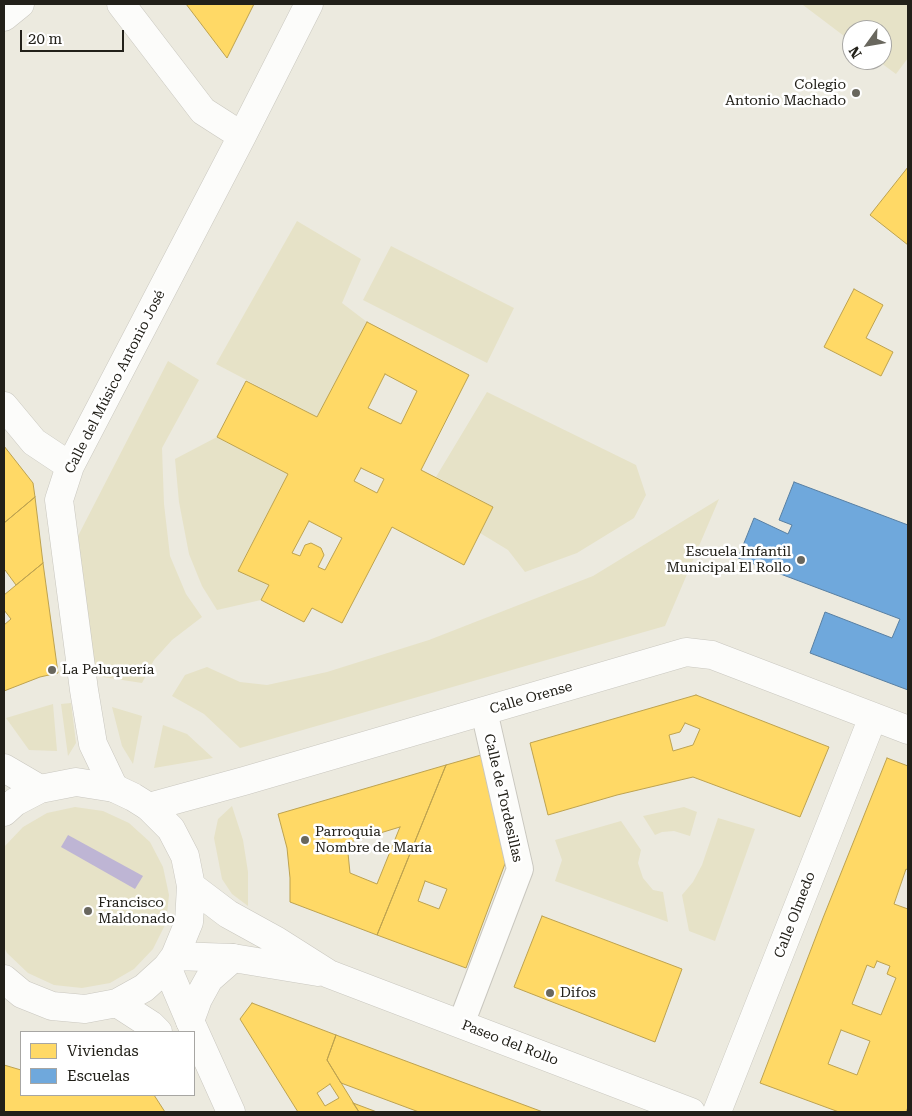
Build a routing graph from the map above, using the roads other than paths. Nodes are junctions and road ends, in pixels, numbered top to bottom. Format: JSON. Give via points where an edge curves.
{"nodes":[{"id":1,"x":20,"y":4,"type":"edge"},
{"id":2,"x":122,"y":4,"type":"edge"},
{"id":3,"x":309,"y":4,"type":"edge"},
{"id":4,"x":4,"y":17,"type":"edge"},
{"id":5,"x":242,"y":136,"type":"junction"},
{"id":6,"x":4,"y":406,"type":"edge"},
{"id":7,"x":70,"y":466,"type":"junction"},
{"id":8,"x":484,"y":711,"type":"junction"},
{"id":9,"x":873,"y":717,"type":"junction"},
{"id":10,"x":908,"y":730,"type":"edge"},
{"id":11,"x":4,"y":768,"type":"edge"},
{"id":12,"x":114,"y":788,"type":"junction"},
{"id":13,"x":40,"y":789,"type":"junction"},
{"id":14,"x":149,"y":807,"type":"junction"},
{"id":15,"x":4,"y":812,"type":"edge"},
{"id":16,"x":191,"y":886,"type":"junction"},
{"id":17,"x":233,"y":958,"type":"junction"},
{"id":18,"x":171,"y":962,"type":"junction"},
{"id":19,"x":329,"y":974,"type":"junction"},
{"id":20,"x":4,"y":979,"type":"edge"},
{"id":21,"x":117,"y":1003,"type":"junction"},
{"id":22,"x":190,"y":1021,"type":"junction"},
{"id":23,"x":461,"y":1024,"type":"junction"},
{"id":24,"x":157,"y":1031,"type":"edge"},
{"id":25,"x":195,"y":1031,"type":"edge"},
{"id":26,"x":195,"y":1032,"type":"edge"},
{"id":27,"x":195,"y":1072,"type":"edge"},
{"id":28,"x":231,"y":1112,"type":"edge"},
{"id":29,"x":691,"y":1112,"type":"edge"},
{"id":30,"x":717,"y":1112,"type":"edge"}],
"edges":[{"from":1,"to":4,"type":"street"},
{"from":2,"to":5,"type":"street","via":[[203,111]]},
{"from":3,"to":5,"type":"street","name":"Calle del Músico Antonio José"},
{"from":5,"to":7,"type":"street","name":"Calle del Músico Antonio José"},
{"from":6,"to":7,"type":"street","via":[[34,442]]},
{"from":7,"to":12,"type":"street","name":"Calle del Músico Antonio José","via":[[59,500],[84,690],[93,744]]},
{"from":8,"to":9,"type":"street","name":"Calle Orense","via":[[686,652],[712,655]]},
{"from":8,"to":14,"type":"street","name":"Calle Orense"},
{"from":8,"to":23,"type":"street","name":"Calle de Tordesillas","via":[[520,870]]},
{"from":9,"to":10,"type":"street","name":"Calle Orense"},
{"from":9,"to":30,"type":"street","name":"Calle Olmedo"},
{"from":11,"to":13,"type":"street"},
{"from":12,"to":13,"type":"street","via":[[76,782]]},
{"from":12,"to":14,"type":"street"},
{"from":13,"to":15,"type":"street","via":[[15,802]]},
{"from":14,"to":16,"type":"street","via":[[170,829],[185,856]]},
{"from":16,"to":18,"type":"street","via":[[189,922]]},
{"from":16,"to":19,"type":"street","name":"Paseo del Rollo","via":[[228,914]]},
{"from":17,"to":18,"type":"street","name":"Paseo del Rollo"},
{"from":17,"to":19,"type":"street","name":"Paseo del Rollo"},
{"from":17,"to":22,"type":"street","via":[[209,979]]},
{"from":18,"to":21,"type":"street","via":[[144,988]]},
{"from":18,"to":22,"type":"street"},
{"from":19,"to":23,"type":"street","name":"Paseo del Rollo"},
{"from":20,"to":21,"type":"street","via":[[22,994],[52,1006],[85,1009]]},
{"from":21,"to":24,"type":"street"},
{"from":22,"to":25,"type":"street"},
{"from":23,"to":29,"type":"street","name":"Paseo del Rollo"},
{"from":26,"to":28,"type":"street"},
{"from":27,"to":28,"type":"street"}]}
